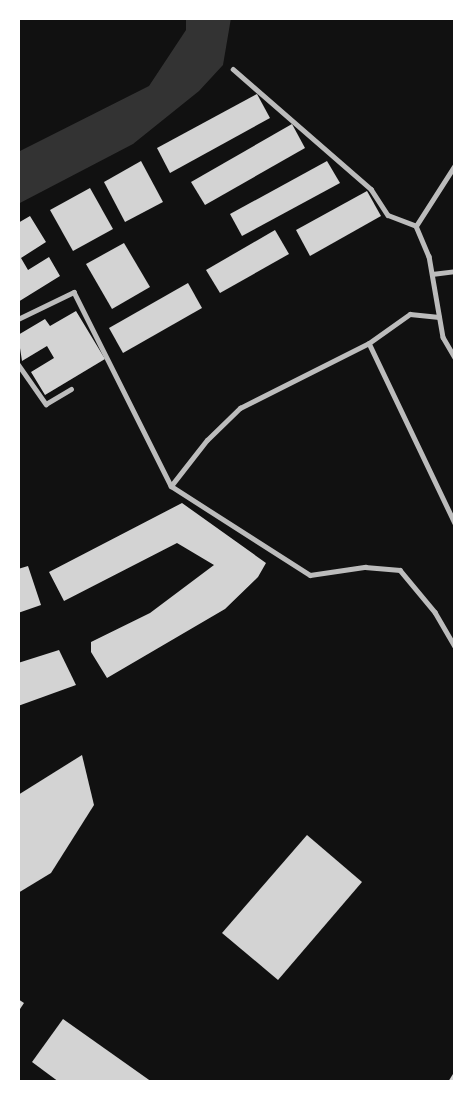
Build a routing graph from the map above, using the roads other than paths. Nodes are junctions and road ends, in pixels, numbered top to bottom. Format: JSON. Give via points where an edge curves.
{"nodes":[{"id":1,"x":233,"y":69,"type":"dead end"},
{"id":2,"x":455,"y":165,"type":"edge"},
{"id":3,"x":416,"y":226,"type":"junction"},
{"id":4,"x":455,"y":271,"type":"edge"},
{"id":5,"x":432,"y":274,"type":"junction"},
{"id":6,"x":439,"y":317,"type":"junction"},
{"id":7,"x":18,"y":319,"type":"edge"},
{"id":8,"x":369,"y":343,"type":"junction"},
{"id":9,"x":455,"y":358,"type":"edge"},
{"id":10,"x":18,"y":364,"type":"edge"},
{"id":11,"x":71,"y":389,"type":"dead end"},
{"id":12,"x":171,"y":486,"type":"junction"},
{"id":13,"x":455,"y":523,"type":"edge"},
{"id":14,"x":455,"y":646,"type":"edge"}],
"edges":[{"from":1,"to":3,"type":"lane","via":[[371,189],[388,215]]},
{"from":2,"to":3,"type":"lane"},
{"from":3,"to":5,"type":"lane"},
{"from":4,"to":5,"type":"lane"},
{"from":5,"to":6,"type":"lane"},
{"from":6,"to":8,"type":"lane","via":[[410,314]]},
{"from":6,"to":9,"type":"lane"},
{"from":7,"to":12,"type":"lane","via":[[74,292]]},
{"from":8,"to":12,"type":"lane","via":[[240,408],[207,440]]},
{"from":8,"to":13,"type":"lane"},
{"from":10,"to":11,"type":"lane","via":[[46,404]]},
{"from":12,"to":14,"type":"lane","via":[[310,575],[365,567],[400,570],[435,612]]}]}
